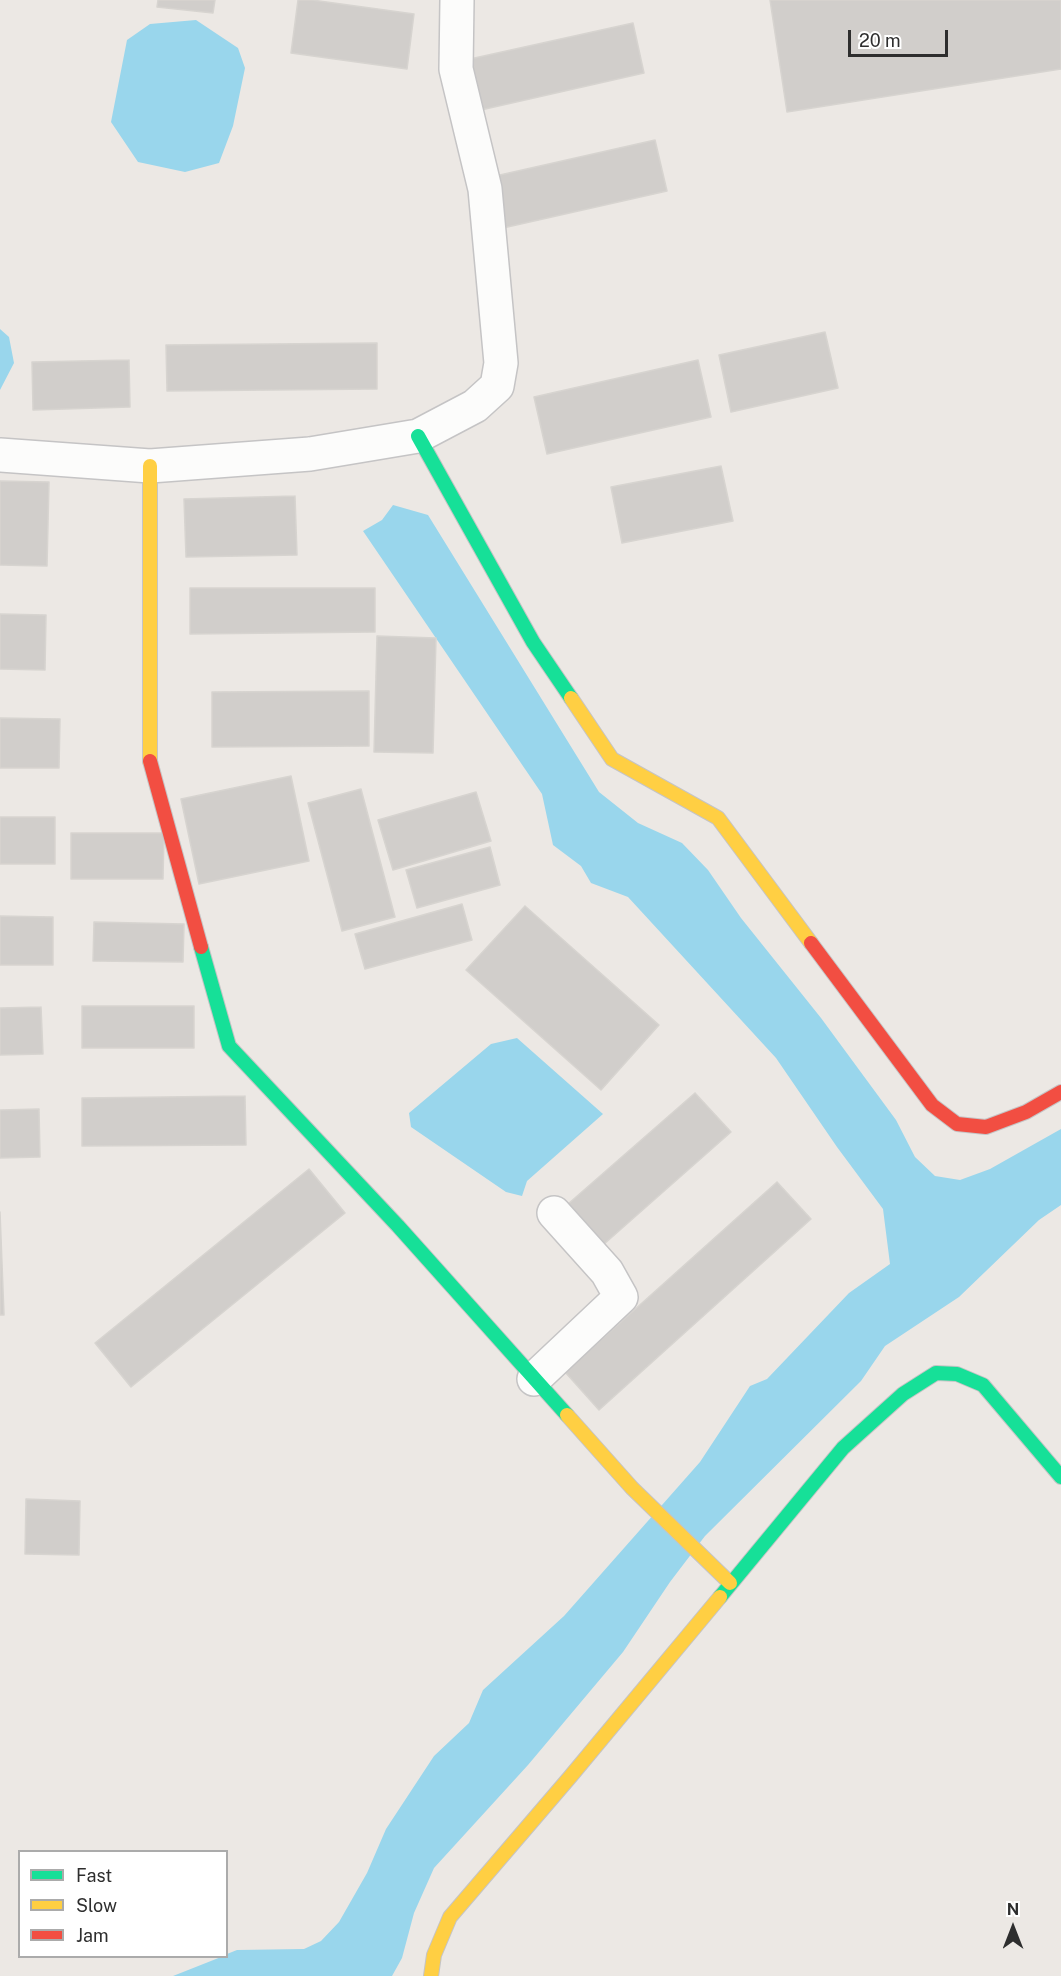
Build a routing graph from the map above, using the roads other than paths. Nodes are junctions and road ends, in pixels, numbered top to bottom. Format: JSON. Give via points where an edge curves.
{"nodes":[{"id":1,"x":457,"y":0,"type":"edge"},
{"id":2,"x":418,"y":436,"type":"junction"},
{"id":3,"x":0,"y":455,"type":"edge"},
{"id":4,"x":150,"y":466,"type":"junction"},
{"id":5,"x":1061,"y":1092,"type":"edge"},
{"id":6,"x":554,"y":1213,"type":"dead end"},
{"id":7,"x":534,"y":1378,"type":"junction"},
{"id":8,"x":1061,"y":1477,"type":"edge"},
{"id":9,"x":730,"y":1583,"type":"junction"},
{"id":10,"x":431,"y":1976,"type":"edge"}],
"edges":[{"from":1,"to":2,"type":"street","via":[[456,69],[485,189],[501,363],[497,386],[475,406]]},
{"from":2,"to":4,"type":"street","via":[[310,454]]},
{"from":2,"to":5,"type":"street","via":[[533,642],[612,759],[718,818],[932,1105],[957,1124],[986,1127],[1026,1112]]},
{"from":3,"to":4,"type":"street"},
{"from":4,"to":7,"type":"street","via":[[150,764],[229,1046]]},
{"from":6,"to":7,"type":"street","via":[[607,1272],[621,1297]]},
{"from":7,"to":9,"type":"street","via":[[632,1488]]},
{"from":8,"to":9,"type":"street","via":[[983,1385],[957,1374],[936,1373],[903,1394],[843,1448]]},
{"from":9,"to":10,"type":"street","via":[[450,1917],[434,1954]]}]}
